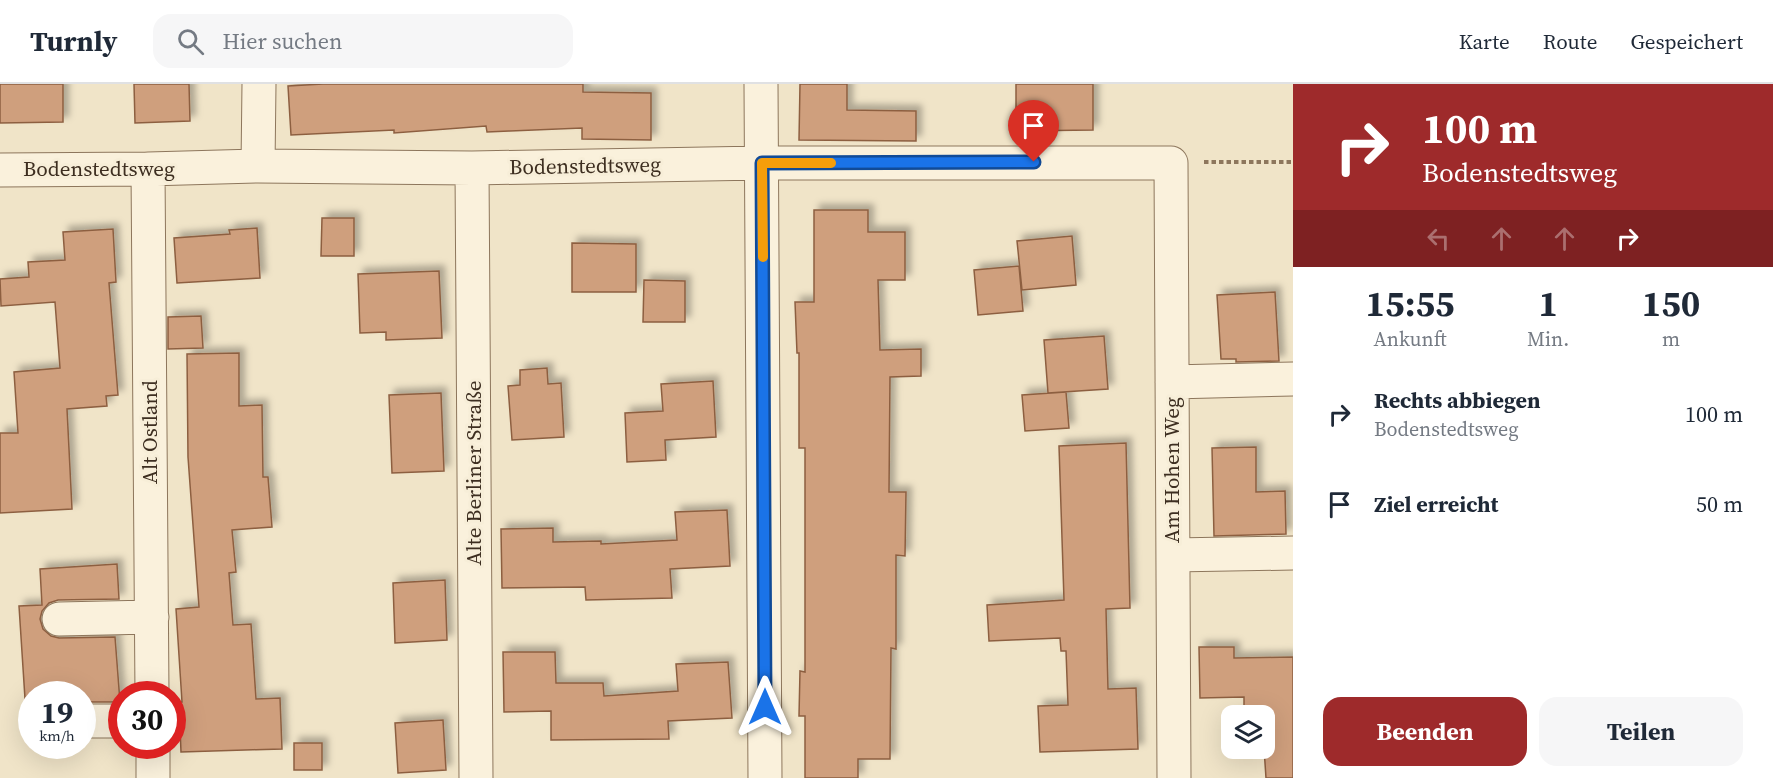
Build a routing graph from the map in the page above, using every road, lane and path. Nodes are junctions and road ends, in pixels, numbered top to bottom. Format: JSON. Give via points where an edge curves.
{"nodes":[{"id":1,"x":259,"y":84,"type":"edge"},
{"id":2,"x":761,"y":84,"type":"edge"},
{"id":3,"x":1170,"y":162,"type":"junction"},
{"id":4,"x":1293,"y":162,"type":"edge"},
{"id":5,"x":762,"y":163,"type":"junction"},
{"id":6,"x":258,"y":166,"type":"junction"},
{"id":7,"x":472,"y":168,"type":"junction"},
{"id":8,"x":148,"y":169,"type":"junction"},
{"id":9,"x":0,"y":170,"type":"edge"},
{"id":10,"x":1293,"y":379,"type":"edge"},
{"id":11,"x":1172,"y":382,"type":"junction"},
{"id":12,"x":1293,"y":553,"type":"edge"},
{"id":13,"x":1173,"y":555,"type":"junction"},
{"id":14,"x":152,"y":617,"type":"junction"},
{"id":15,"x":59,"y":619,"type":"dead end"},
{"id":16,"x":152,"y":681,"type":"edge"},
{"id":17,"x":153,"y":759,"type":"edge"},
{"id":18,"x":153,"y":778,"type":"edge"},
{"id":19,"x":476,"y":778,"type":"edge"},
{"id":20,"x":765,"y":778,"type":"edge"},
{"id":21,"x":1174,"y":778,"type":"edge"}],
"edges":[{"from":1,"to":6,"type":"street"},
{"from":2,"to":5,"type":"street"},
{"from":3,"to":4,"type":"path"},
{"from":3,"to":5,"type":"street","name":"Bodenstedtsweg"},
{"from":3,"to":11,"type":"street","name":"Am Hohen Weg"},
{"from":5,"to":7,"type":"street","name":"Bodenstedtsweg"},
{"from":5,"to":20,"type":"street"},
{"from":6,"to":7,"type":"street","name":"Bodenstedtsweg"},
{"from":6,"to":8,"type":"street","name":"Bodenstedtsweg"},
{"from":7,"to":19,"type":"street","name":"Alte Berliner Straße"},
{"from":8,"to":9,"type":"street","name":"Bodenstedtsweg"},
{"from":8,"to":14,"type":"street","name":"Alt Ostland"},
{"from":10,"to":11,"type":"street"},
{"from":11,"to":13,"type":"street","name":"Am Hohen Weg"},
{"from":12,"to":13,"type":"street"},
{"from":13,"to":21,"type":"street","name":"Am Hohen Weg"},
{"from":14,"to":15,"type":"street"},
{"from":14,"to":16,"type":"street","name":"Alt Ostland"},
{"from":17,"to":18,"type":"street"}]}
